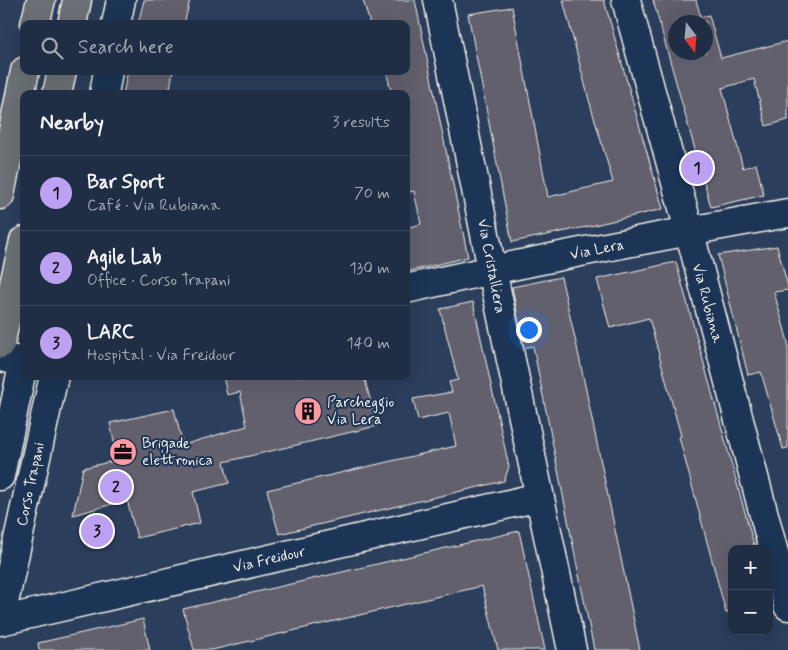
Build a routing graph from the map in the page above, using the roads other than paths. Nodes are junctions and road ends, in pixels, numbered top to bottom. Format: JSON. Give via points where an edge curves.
{"nodes":[{"id":1,"x":41,"y":0,"type":"edge"},
{"id":2,"x":77,"y":0,"type":"edge"},
{"id":3,"x":121,"y":0,"type":"edge"},
{"id":4,"x":438,"y":0,"type":"edge"},
{"id":5,"x":626,"y":0,"type":"edge"},
{"id":6,"x":37,"y":20,"type":"edge"},
{"id":7,"x":73,"y":20,"type":"edge"},
{"id":8,"x":117,"y":20,"type":"edge"},
{"id":9,"x":24,"y":75,"type":"edge"},
{"id":10,"x":61,"y":75,"type":"edge"},
{"id":11,"x":107,"y":75,"type":"edge"},
{"id":12,"x":21,"y":90,"type":"edge"},
{"id":13,"x":58,"y":90,"type":"edge"},
{"id":14,"x":105,"y":90,"type":"edge"},
{"id":15,"x":20,"y":94,"type":"edge"},
{"id":16,"x":11,"y":136,"type":"junction"},
{"id":17,"x":0,"y":166,"type":"edge"},
{"id":18,"x":0,"y":195,"type":"edge"},
{"id":19,"x":788,"y":213,"type":"edge"},
{"id":20,"x":689,"y":230,"type":"junction"},
{"id":21,"x":20,"y":258,"type":"edge"},
{"id":22,"x":492,"y":269,"type":"junction"},
{"id":23,"x":410,"y":288,"type":"edge"},
{"id":24,"x":0,"y":344,"type":"edge"},
{"id":25,"x":0,"y":357,"type":"edge"},
{"id":26,"x":20,"y":360,"type":"edge"},
{"id":27,"x":20,"y":380,"type":"edge"},
{"id":28,"x":53,"y":380,"type":"edge"},
{"id":29,"x":0,"y":476,"type":"edge"},
{"id":30,"x":539,"y":497,"type":"junction"},
{"id":31,"x":788,"y":606,"type":"edge"},
{"id":32,"x":0,"y":621,"type":"edge"},
{"id":33,"x":572,"y":650,"type":"edge"}],
"edges":[{"from":1,"to":6,"type":"main road"},
{"from":2,"to":7,"type":"main road"},
{"from":3,"to":8,"type":"street"},
{"from":4,"to":22,"type":"street","name":"Via Cristalliera"},
{"from":5,"to":20,"type":"street","name":"Via Rubiana"},
{"from":9,"to":12,"type":"main road"},
{"from":10,"to":13,"type":"main road"},
{"from":11,"to":14,"type":"street"},
{"from":15,"to":16,"type":"main road"},
{"from":16,"to":17,"type":"street"},
{"from":16,"to":18,"type":"main road"},
{"from":19,"to":20,"type":"street","name":"Via Lera"},
{"from":20,"to":22,"type":"street","name":"Via Lera"},
{"from":20,"to":31,"type":"street","name":"Via Rubiana"},
{"from":21,"to":24,"type":"main road"},
{"from":22,"to":23,"type":"street","name":"Via Lera"},
{"from":22,"to":30,"type":"street","name":"Via Cristalliera"},
{"from":25,"to":26,"type":"street"},
{"from":27,"to":29,"type":"street","name":"Corso Trapani"},
{"from":28,"to":32,"type":"street","name":"Corso Trapani"},
{"from":30,"to":32,"type":"street","name":"Via Freidour"},
{"from":30,"to":33,"type":"street","name":"Via Cristalliera"}]}
